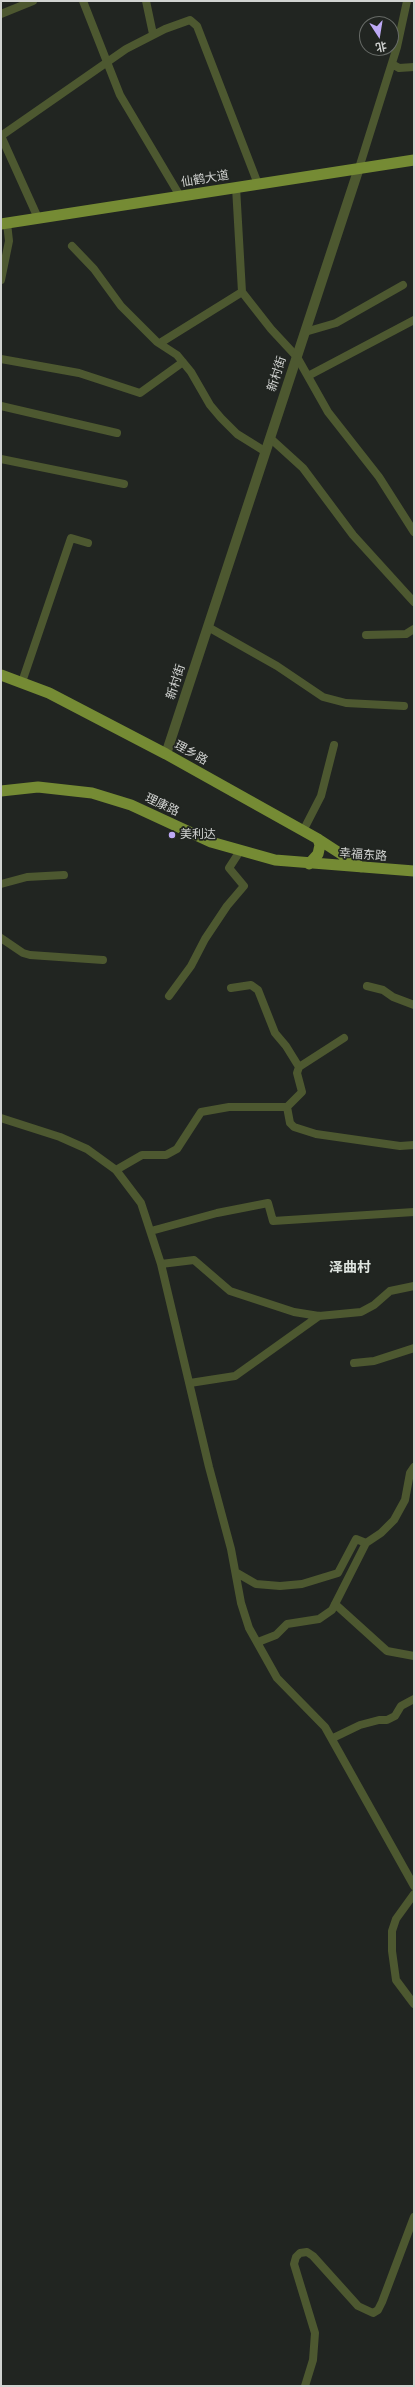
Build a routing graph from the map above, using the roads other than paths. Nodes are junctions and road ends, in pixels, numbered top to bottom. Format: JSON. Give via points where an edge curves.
{"nodes":[{"id":1,"x":33,"y":1,"type":"edge"},
{"id":2,"x":83,"y":1,"type":"edge"},
{"id":3,"x":146,"y":1,"type":"edge"},
{"id":4,"x":410,"y":3,"type":"edge"},
{"id":5,"x":1,"y":14,"type":"edge"},
{"id":6,"x":153,"y":34,"type":"junction"},
{"id":7,"x":106,"y":64,"type":"junction"},
{"id":8,"x":392,"y":64,"type":"junction"},
{"id":9,"x":414,"y":67,"type":"edge"},
{"id":10,"x":1,"y":136,"type":"edge"},
{"id":11,"x":414,"y":160,"type":"edge"},
{"id":12,"x":359,"y":168,"type":"junction"},
{"id":13,"x":258,"y":184,"type":"junction"},
{"id":14,"x":236,"y":187,"type":"junction"},
{"id":15,"x":180,"y":196,"type":"junction"},
{"id":16,"x":38,"y":218,"type":"junction"},
{"id":17,"x":4,"y":224,"type":"edge"},
{"id":18,"x":72,"y":246,"type":"dead end"},
{"id":19,"x":1,"y":280,"type":"edge"},
{"id":20,"x":403,"y":285,"type":"dead end"},
{"id":21,"x":242,"y":292,"type":"junction"},
{"id":22,"x":414,"y":320,"type":"edge"},
{"id":23,"x":305,"y":332,"type":"junction"},
{"id":24,"x":160,"y":343,"type":"junction"},
{"id":25,"x":297,"y":357,"type":"junction"},
{"id":26,"x":1,"y":359,"type":"edge"},
{"id":27,"x":183,"y":362,"type":"junction"},
{"id":28,"x":308,"y":376,"type":"junction"},
{"id":29,"x":1,"y":406,"type":"edge"},
{"id":30,"x":117,"y":433,"type":"dead end"},
{"id":31,"x":270,"y":438,"type":"junction"},
{"id":32,"x":266,"y":452,"type":"junction"},
{"id":33,"x":1,"y":459,"type":"edge"},
{"id":34,"x":124,"y":484,"type":"dead end"},
{"id":35,"x":414,"y":532,"type":"edge"},
{"id":36,"x":88,"y":543,"type":"dead end"},
{"id":37,"x":414,"y":602,"type":"edge"},
{"id":38,"x":208,"y":627,"type":"junction"},
{"id":39,"x":414,"y":629,"type":"edge"},
{"id":40,"x":366,"y":635,"type":"dead end"},
{"id":41,"x":1,"y":675,"type":"edge"},
{"id":42,"x":22,"y":682,"type":"junction"},
{"id":43,"x":404,"y":706,"type":"dead end"},
{"id":44,"x":334,"y":745,"type":"dead end"},
{"id":45,"x":166,"y":754,"type":"junction"},
{"id":46,"x":1,"y":791,"type":"edge"},
{"id":47,"x":303,"y":831,"type":"junction"},
{"id":48,"x":318,"y":839,"type":"junction"},
{"id":49,"x":240,"y":851,"type":"junction"},
{"id":50,"x":309,"y":864,"type":"junction"},
{"id":51,"x":362,"y":868,"type":"junction"},
{"id":52,"x":414,"y":871,"type":"edge"},
{"id":53,"x":64,"y":875,"type":"dead end"},
{"id":54,"x":1,"y":884,"type":"edge"},
{"id":55,"x":1,"y":938,"type":"edge"},
{"id":56,"x":103,"y":960,"type":"dead end"},
{"id":57,"x":367,"y":986,"type":"dead end"},
{"id":58,"x":231,"y":988,"type":"dead end"},
{"id":59,"x":169,"y":996,"type":"dead end"},
{"id":60,"x":414,"y":1005,"type":"edge"},
{"id":61,"x":344,"y":1038,"type":"dead end"},
{"id":62,"x":299,"y":1068,"type":"junction"},
{"id":63,"x":287,"y":1107,"type":"junction"},
{"id":64,"x":1,"y":1118,"type":"edge"},
{"id":65,"x":414,"y":1145,"type":"edge"},
{"id":66,"x":116,"y":1170,"type":"junction"},
{"id":67,"x":414,"y":1212,"type":"edge"},
{"id":68,"x":151,"y":1231,"type":"junction"},
{"id":69,"x":162,"y":1264,"type":"junction"},
{"id":70,"x":414,"y":1286,"type":"edge"},
{"id":71,"x":319,"y":1316,"type":"junction"},
{"id":72,"x":414,"y":1348,"type":"edge"},
{"id":73,"x":354,"y":1363,"type":"dead end"},
{"id":74,"x":190,"y":1383,"type":"junction"},
{"id":75,"x":414,"y":1467,"type":"edge"},
{"id":76,"x":366,"y":1543,"type":"junction"},
{"id":77,"x":237,"y":1573,"type":"junction"},
{"id":78,"x":335,"y":1604,"type":"junction"},
{"id":79,"x":258,"y":1642,"type":"junction"},
{"id":80,"x":414,"y":1656,"type":"edge"},
{"id":81,"x":414,"y":1699,"type":"edge"},
{"id":82,"x":333,"y":1738,"type":"junction"},
{"id":83,"x":414,"y":1886,"type":"edge"},
{"id":84,"x":414,"y":1894,"type":"edge"},
{"id":85,"x":414,"y":2004,"type":"edge"},
{"id":86,"x":414,"y":2217,"type":"edge"},
{"id":87,"x":305,"y":2386,"type":"edge"}],
"edges":[{"from":1,"to":5,"type":"street"},
{"from":2,"to":7,"type":"street"},
{"from":3,"to":6,"type":"street"},
{"from":4,"to":8,"type":"street","name":"新村街"},
{"from":6,"to":7,"type":"street"},
{"from":6,"to":13,"type":"street","via":[[186,20],[193,21]]},
{"from":7,"to":10,"type":"street"},
{"from":7,"to":15,"type":"street","via":[[120,95]]},
{"from":8,"to":9,"type":"street","via":[[398,68]]},
{"from":8,"to":12,"type":"street","name":"新村街"},
{"from":10,"to":16,"type":"street"},
{"from":11,"to":12,"type":"main road","name":"仙鹤大道"},
{"from":12,"to":13,"type":"main road","name":"仙鹤大道"},
{"from":12,"to":23,"type":"street","name":"新村街"},
{"from":13,"to":14,"type":"main road","name":"仙鹤大道"},
{"from":14,"to":15,"type":"main road","name":"仙鹤大道"},
{"from":14,"to":21,"type":"street"},
{"from":15,"to":16,"type":"main road","name":"仙鹤大道"},
{"from":16,"to":17,"type":"main road","name":"仙鹤大道"},
{"from":17,"to":19,"type":"street","via":[[9,241]]},
{"from":18,"to":24,"type":"street","via":[[94,269],[121,306]]},
{"from":20,"to":23,"type":"street","via":[[336,323]]},
{"from":21,"to":24,"type":"street"},
{"from":21,"to":25,"type":"street"},
{"from":22,"to":28,"type":"street"},
{"from":23,"to":25,"type":"street","name":"新村街"},
{"from":24,"to":27,"type":"street"},
{"from":25,"to":28,"type":"street"},
{"from":25,"to":31,"type":"street","name":"新村街"},
{"from":26,"to":27,"type":"street","via":[[78,373],[140,393]]},
{"from":27,"to":32,"type":"street","via":[[221,418],[237,434]]},
{"from":28,"to":35,"type":"street","via":[[328,412],[379,477]]},
{"from":29,"to":30,"type":"street"},
{"from":31,"to":32,"type":"street","name":"新村街"},
{"from":31,"to":37,"type":"street","via":[[303,468],[353,535]]},
{"from":32,"to":38,"type":"street","name":"新村街"},
{"from":33,"to":34,"type":"street"},
{"from":36,"to":42,"type":"street","via":[[71,538]]},
{"from":38,"to":43,"type":"street","via":[[277,666],[322,697],[346,703]]},
{"from":38,"to":45,"type":"street","name":"新村街"},
{"from":39,"to":40,"type":"street","via":[[406,634]]},
{"from":41,"to":42,"type":"main road","name":"理乡路"},
{"from":42,"to":45,"type":"main road","name":"理乡路","via":[[59,698]]},
{"from":44,"to":47,"type":"street","via":[[321,796]]},
{"from":45,"to":47,"type":"main road","name":"理乡路"},
{"from":46,"to":49,"type":"main road","name":"理康路","via":[[51,787],[92,793],[131,805],[211,842]]},
{"from":47,"to":48,"type":"main road","name":"理乡路"},
{"from":48,"to":50,"type":"main road","via":[[318,854]]},
{"from":48,"to":51,"type":"main road","name":"理乡路"},
{"from":49,"to":50,"type":"main road","name":"理康路","via":[[275,860]]},
{"from":49,"to":59,"type":"street","via":[[229,868],[244,886],[227,906],[205,939],[192,966]]},
{"from":50,"to":51,"type":"main road","name":"幸福东路"},
{"from":51,"to":52,"type":"main road","name":"幸福东路"},
{"from":53,"to":54,"type":"street","via":[[27,877]]},
{"from":55,"to":56,"type":"street","via":[[23,953]]},
{"from":57,"to":60,"type":"street","via":[[383,990]]},
{"from":58,"to":62,"type":"street","via":[[251,985],[258,990],[275,1034],[286,1046]]},
{"from":61,"to":62,"type":"street"},
{"from":62,"to":63,"type":"street","via":[[297,1073],[302,1092]]},
{"from":63,"to":65,"type":"street","via":[[290,1123],[294,1127],[316,1134],[400,1146]]},
{"from":63,"to":66,"type":"street","via":[[229,1107],[201,1112],[177,1148],[166,1155],[142,1155]]},
{"from":64,"to":66,"type":"street","via":[[79,1145]]},
{"from":66,"to":68,"type":"street","via":[[141,1203]]},
{"from":67,"to":68,"type":"street","via":[[274,1222],[268,1203]]},
{"from":68,"to":69,"type":"street"},
{"from":69,"to":71,"type":"street","via":[[194,1260],[230,1291],[294,1312]]},
{"from":69,"to":74,"type":"street"},
{"from":70,"to":71,"type":"street","via":[[390,1291],[361,1312]]},
{"from":71,"to":74,"type":"street","via":[[235,1376]]},
{"from":72,"to":73,"type":"street","via":[[374,1361]]},
{"from":74,"to":77,"type":"street"},
{"from":75,"to":76,"type":"street","via":[[410,1473],[405,1500],[394,1520]]},
{"from":76,"to":77,"type":"street","via":[[356,1539],[338,1573],[302,1584],[256,1584]]},
{"from":76,"to":78,"type":"street"},
{"from":77,"to":79,"type":"street","via":[[241,1603],[249,1628]]},
{"from":78,"to":79,"type":"street","via":[[332,1610],[319,1619],[287,1624],[276,1635]]},
{"from":78,"to":80,"type":"street","via":[[387,1651]]},
{"from":79,"to":82,"type":"street","via":[[277,1678],[310,1710]]},
{"from":81,"to":82,"type":"street","via":[[401,1706],[395,1716],[388,1720],[360,1725]]},
{"from":82,"to":83,"type":"street"},
{"from":84,"to":85,"type":"street","via":[[396,1919],[392,1931],[396,1980]]},
{"from":86,"to":87,"type":"street","via":[[382,2302],[373,2313],[358,2306],[313,2256],[307,2252],[296,2256],[294,2264],[315,2333],[313,2360]]}]}
